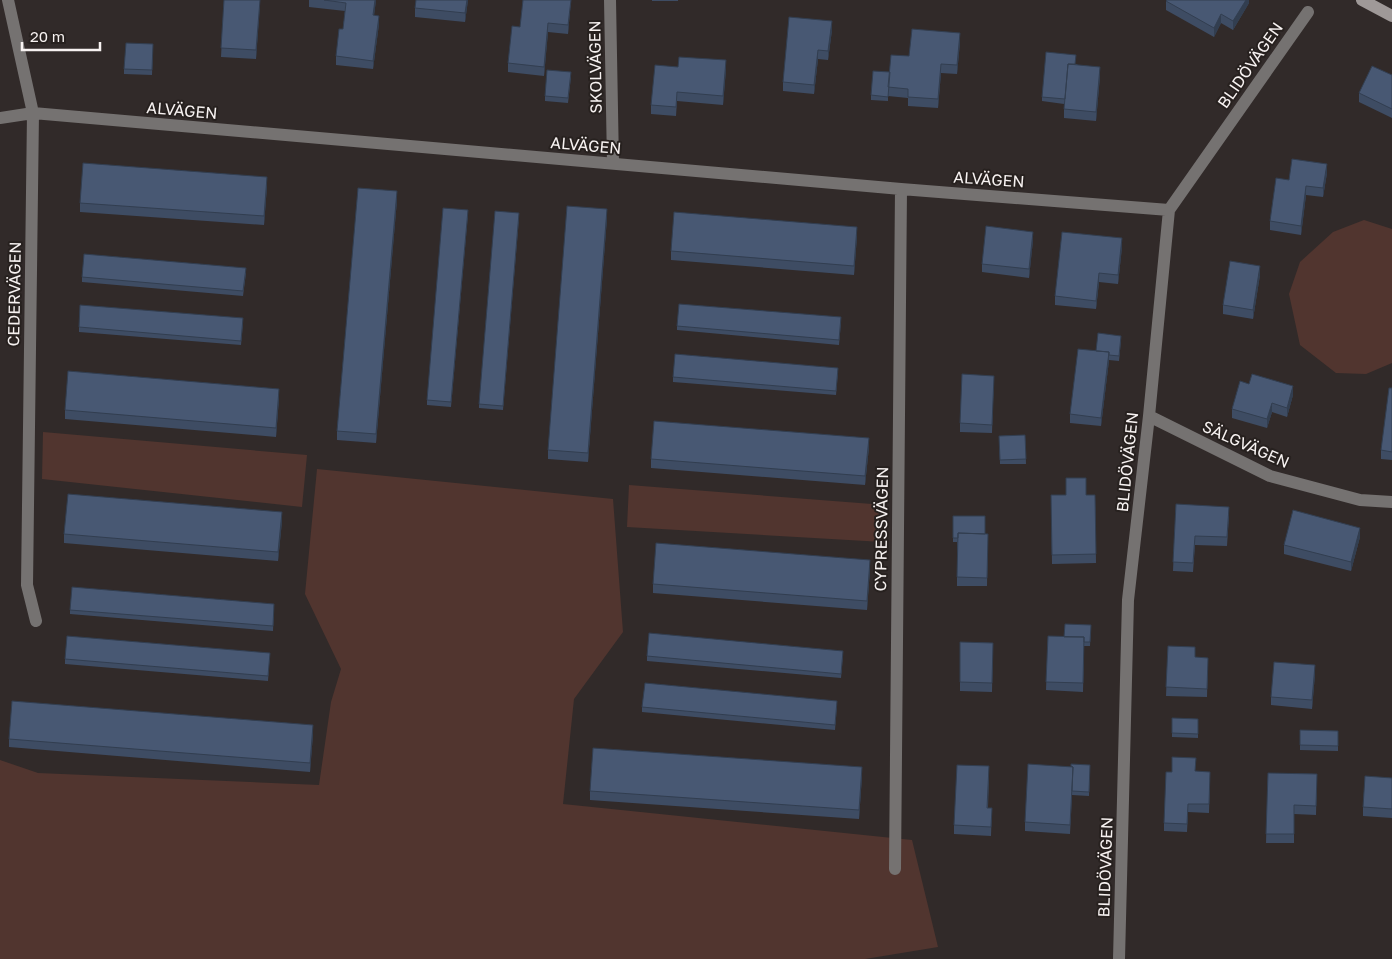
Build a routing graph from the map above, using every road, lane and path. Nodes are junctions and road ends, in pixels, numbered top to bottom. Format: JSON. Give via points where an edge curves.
{"nodes":[{"id":1,"x":8,"y":0,"type":"edge"},
{"id":2,"x":610,"y":0,"type":"edge"},
{"id":3,"x":1362,"y":0,"type":"edge"},
{"id":4,"x":1308,"y":12,"type":"dead end"},
{"id":5,"x":1392,"y":16,"type":"edge"},
{"id":6,"x":33,"y":113,"type":"junction"},
{"id":7,"x":0,"y":118,"type":"edge"},
{"id":8,"x":613,"y":163,"type":"junction"},
{"id":9,"x":901,"y":189,"type":"junction"},
{"id":10,"x":1169,"y":210,"type":"junction"},
{"id":11,"x":1149,"y":416,"type":"junction"},
{"id":12,"x":1392,"y":502,"type":"edge"},
{"id":13,"x":36,"y":621,"type":"dead end"},
{"id":14,"x":895,"y":869,"type":"dead end"},
{"id":15,"x":1119,"y":959,"type":"edge"}],
"edges":[{"from":1,"to":6,"type":"street","name":"CEDERVÄGEN"},
{"from":2,"to":8,"type":"street","name":"SKOLVÄGEN"},
{"from":3,"to":5,"type":"main road"},
{"from":4,"to":10,"type":"street","name":"BLIDÖVÄGEN"},
{"from":6,"to":7,"type":"street","name":"ALVÄGEN"},
{"from":6,"to":8,"type":"street","name":"ALVÄGEN"},
{"from":6,"to":13,"type":"street","name":"CEDERVÄGEN","via":[[27,585]]},
{"from":8,"to":9,"type":"street","name":"ALVÄGEN"},
{"from":9,"to":10,"type":"street","name":"ALVÄGEN"},
{"from":9,"to":14,"type":"street","name":"CYPRESSVÄGEN"},
{"from":10,"to":11,"type":"street","name":"BLIDÖVÄGEN"},
{"from":11,"to":12,"type":"street","name":"SÄLGVÄGEN","via":[[1270,476],[1360,500]]},
{"from":11,"to":15,"type":"street","name":"BLIDÖVÄGEN","via":[[1128,600]]}]}
